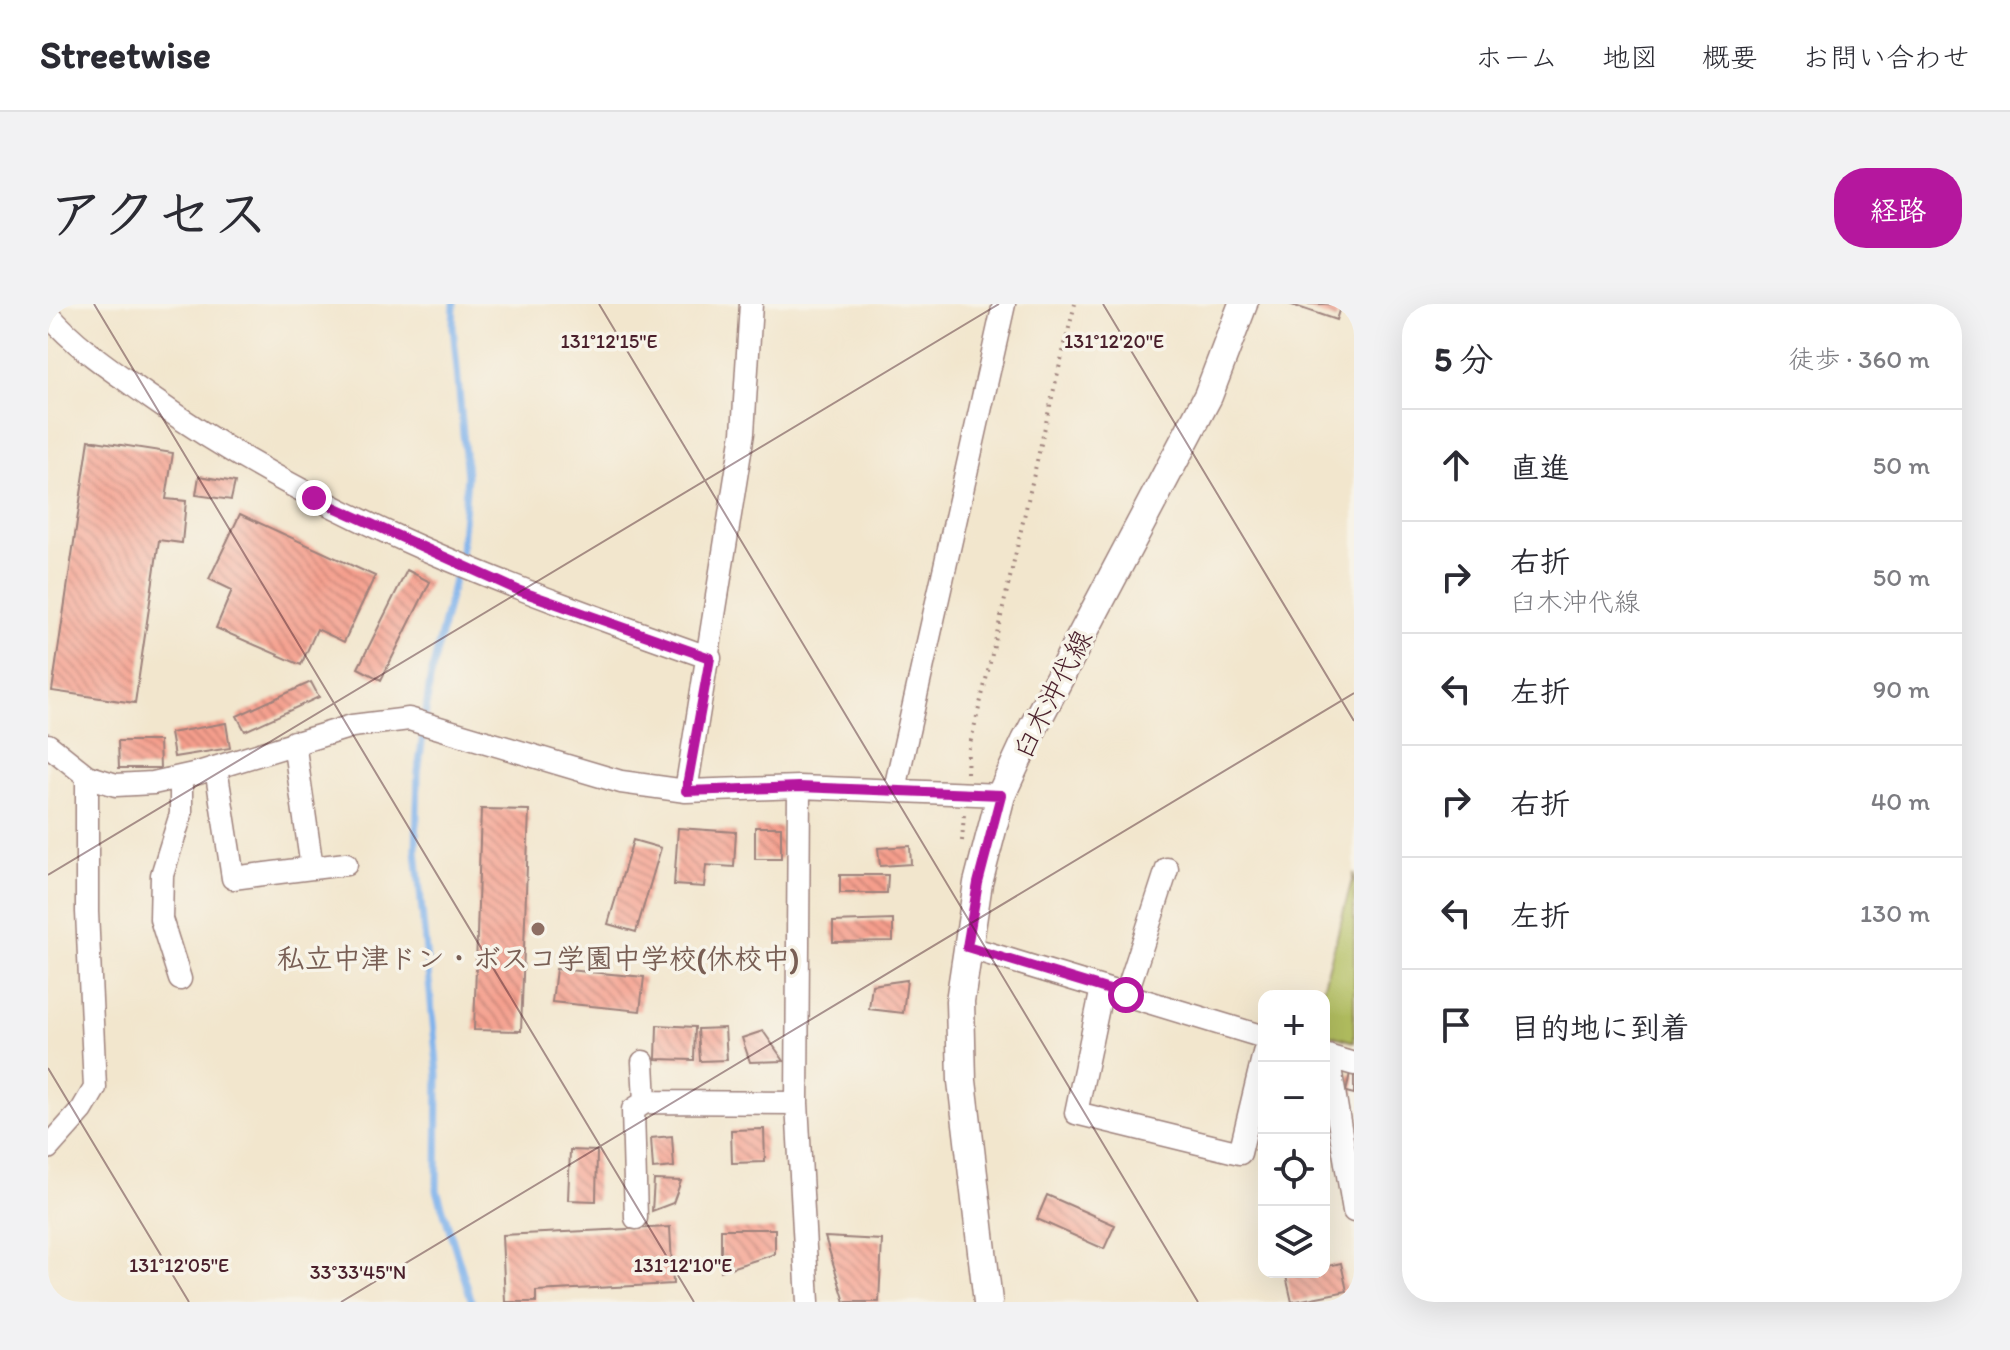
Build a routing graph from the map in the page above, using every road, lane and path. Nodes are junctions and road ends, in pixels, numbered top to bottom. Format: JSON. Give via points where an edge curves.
{"nodes":[{"id":1,"x":751,"y":304,"type":"edge"},
{"id":2,"x":1004,"y":304,"type":"edge"},
{"id":3,"x":1243,"y":304,"type":"edge"},
{"id":4,"x":48,"y":314,"type":"edge"},
{"id":5,"x":710,"y":658,"type":"junction"},
{"id":6,"x":294,"y":742,"type":"junction"},
{"id":7,"x":48,"y":745,"type":"edge"},
{"id":8,"x":216,"y":768,"type":"junction"},
{"id":9,"x":87,"y":776,"type":"junction"},
{"id":10,"x":181,"y":777,"type":"junction"},
{"id":11,"x":799,"y":787,"type":"junction"},
{"id":12,"x":895,"y":789,"type":"junction"},
{"id":13,"x":686,"y":791,"type":"junction"},
{"id":14,"x":1001,"y":795,"type":"junction"},
{"id":15,"x":346,"y":864,"type":"dead end"},
{"id":16,"x":312,"y":868,"type":"junction"},
{"id":17,"x":1167,"y":869,"type":"dead end"},
{"id":18,"x":967,"y":947,"type":"junction"},
{"id":19,"x":180,"y":979,"type":"dead end"},
{"id":20,"x":1102,"y":988,"type":"junction"},
{"id":21,"x":1126,"y":995,"type":"junction"},
{"id":22,"x":1258,"y":1035,"type":"edge"},
{"id":23,"x":1330,"y":1056,"type":"edge"},
{"id":24,"x":643,"y":1062,"type":"dead end"},
{"id":25,"x":1262,"y":1062,"type":"edge"},
{"id":26,"x":1327,"y":1062,"type":"edge"},
{"id":27,"x":1354,"y":1064,"type":"edge"},
{"id":28,"x":645,"y":1102,"type":"junction"},
{"id":29,"x":797,"y":1103,"type":"junction"},
{"id":30,"x":48,"y":1148,"type":"edge"},
{"id":31,"x":1354,"y":1211,"type":"edge"},
{"id":32,"x":636,"y":1218,"type":"dead end"},
{"id":33,"x":808,"y":1302,"type":"edge"},
{"id":34,"x":988,"y":1302,"type":"edge"}],
"edges":[{"from":1,"to":5,"type":"street","via":[[743,433]]},
{"from":2,"to":12,"type":"street"},
{"from":3,"to":14,"type":"main road","name":"臼木沖代線","via":[[1208,396]]},
{"from":4,"to":5,"type":"street","via":[[100,362],[212,442],[314,498],[520,591]]},
{"from":5,"to":13,"type":"street"},
{"from":6,"to":8,"type":"street"},
{"from":6,"to":13,"type":"street","via":[[352,726],[409,719],[621,782]]},
{"from":6,"to":16,"type":"street"},
{"from":7,"to":9,"type":"street"},
{"from":8,"to":10,"type":"street"},
{"from":8,"to":16,"type":"street","via":[[233,878]]},
{"from":9,"to":10,"type":"street","via":[[116,785]]},
{"from":9,"to":30,"type":"street","via":[[95,1088]]},
{"from":10,"to":19,"type":"street","via":[[181,814],[162,875],[161,919]]},
{"from":11,"to":12,"type":"street"},
{"from":11,"to":13,"type":"street"},
{"from":11,"to":29,"type":"street"},
{"from":12,"to":14,"type":"street"},
{"from":14,"to":18,"type":"main road","name":"臼木沖代線"},
{"from":15,"to":16,"type":"street"},
{"from":17,"to":21,"type":"street"},
{"from":18,"to":20,"type":"street"},
{"from":18,"to":34,"type":"main road","name":"臼木沖代線","via":[[960,1001],[962,1081]]},
{"from":20,"to":21,"type":"street"},
{"from":20,"to":25,"type":"street","via":[[1076,1113],[1240,1153]]},
{"from":21,"to":22,"type":"street"},
{"from":23,"to":27,"type":"street"},
{"from":24,"to":28,"type":"street"},
{"from":26,"to":31,"type":"street"},
{"from":28,"to":29,"type":"street"},
{"from":28,"to":32,"type":"street","via":[[633,1110]]},
{"from":29,"to":33,"type":"street"}]}
